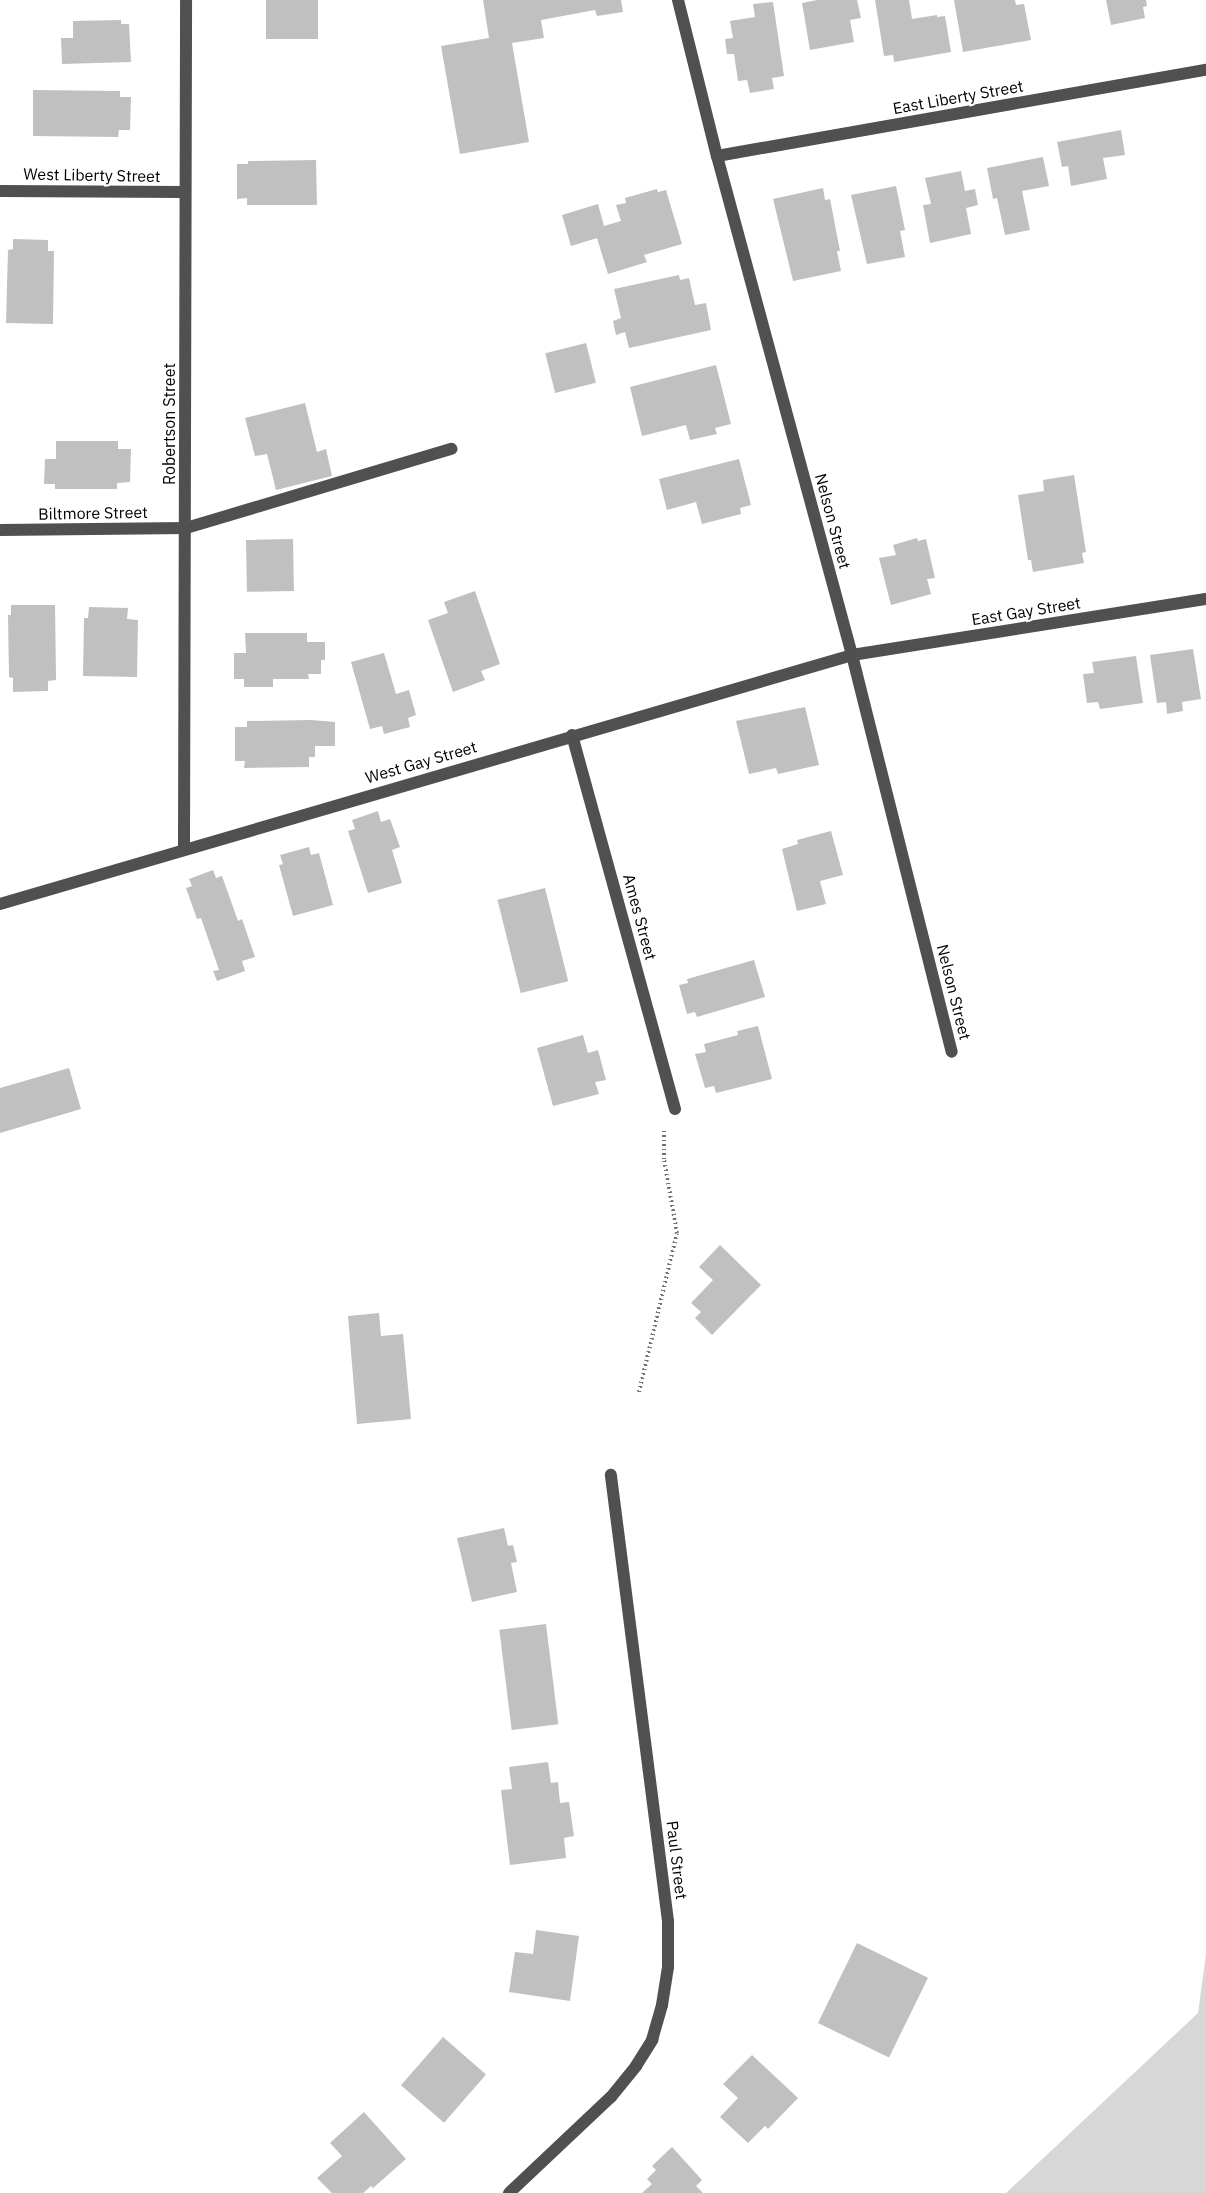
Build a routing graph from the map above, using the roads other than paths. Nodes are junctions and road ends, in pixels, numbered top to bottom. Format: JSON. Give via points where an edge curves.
{"nodes":[{"id":1,"x":186,"y":0,"type":"edge"},
{"id":2,"x":678,"y":0,"type":"edge"},
{"id":3,"x":1206,"y":70,"type":"edge"},
{"id":4,"x":717,"y":156,"type":"junction"},
{"id":5,"x":0,"y":191,"type":"edge"},
{"id":6,"x":183,"y":192,"type":"junction"},
{"id":7,"x":452,"y":449,"type":"dead end"},
{"id":8,"x":186,"y":528,"type":"junction"},
{"id":9,"x":0,"y":530,"type":"edge"},
{"id":10,"x":1206,"y":599,"type":"edge"},
{"id":11,"x":852,"y":655,"type":"junction"},
{"id":12,"x":572,"y":735,"type":"junction"},
{"id":13,"x":184,"y":848,"type":"junction"},
{"id":14,"x":0,"y":904,"type":"edge"},
{"id":15,"x":952,"y":1052,"type":"dead end"},
{"id":16,"x":675,"y":1109,"type":"dead end"},
{"id":17,"x":611,"y":1474,"type":"dead end"},
{"id":18,"x":509,"y":2193,"type":"edge"}],
"edges":[{"from":1,"to":6,"type":"street","name":"Robertson Street"},
{"from":2,"to":4,"type":"street","name":"Nelson Street"},
{"from":3,"to":4,"type":"street","name":"East Liberty Street"},
{"from":4,"to":11,"type":"street","name":"Nelson Street"},
{"from":5,"to":6,"type":"street","name":"West Liberty Street"},
{"from":6,"to":8,"type":"street","name":"Robertson Street"},
{"from":7,"to":8,"type":"street","name":"Biltmore Street"},
{"from":8,"to":9,"type":"street","name":"Biltmore Street"},
{"from":8,"to":13,"type":"street","name":"Robertson Street"},
{"from":10,"to":11,"type":"street","name":"East Gay Street"},
{"from":11,"to":12,"type":"street","name":"West Gay Street"},
{"from":11,"to":15,"type":"street","name":"Nelson Street"},
{"from":12,"to":13,"type":"street","name":"West Gay Street"},
{"from":12,"to":16,"type":"street","name":"Ames Street"},
{"from":13,"to":14,"type":"street","name":"West Gay Street"},
{"from":17,"to":18,"type":"street","name":"Paul Street","via":[[668,1921],[668,1967],[652,2040],[636,2066],[611,2097]]}]}
